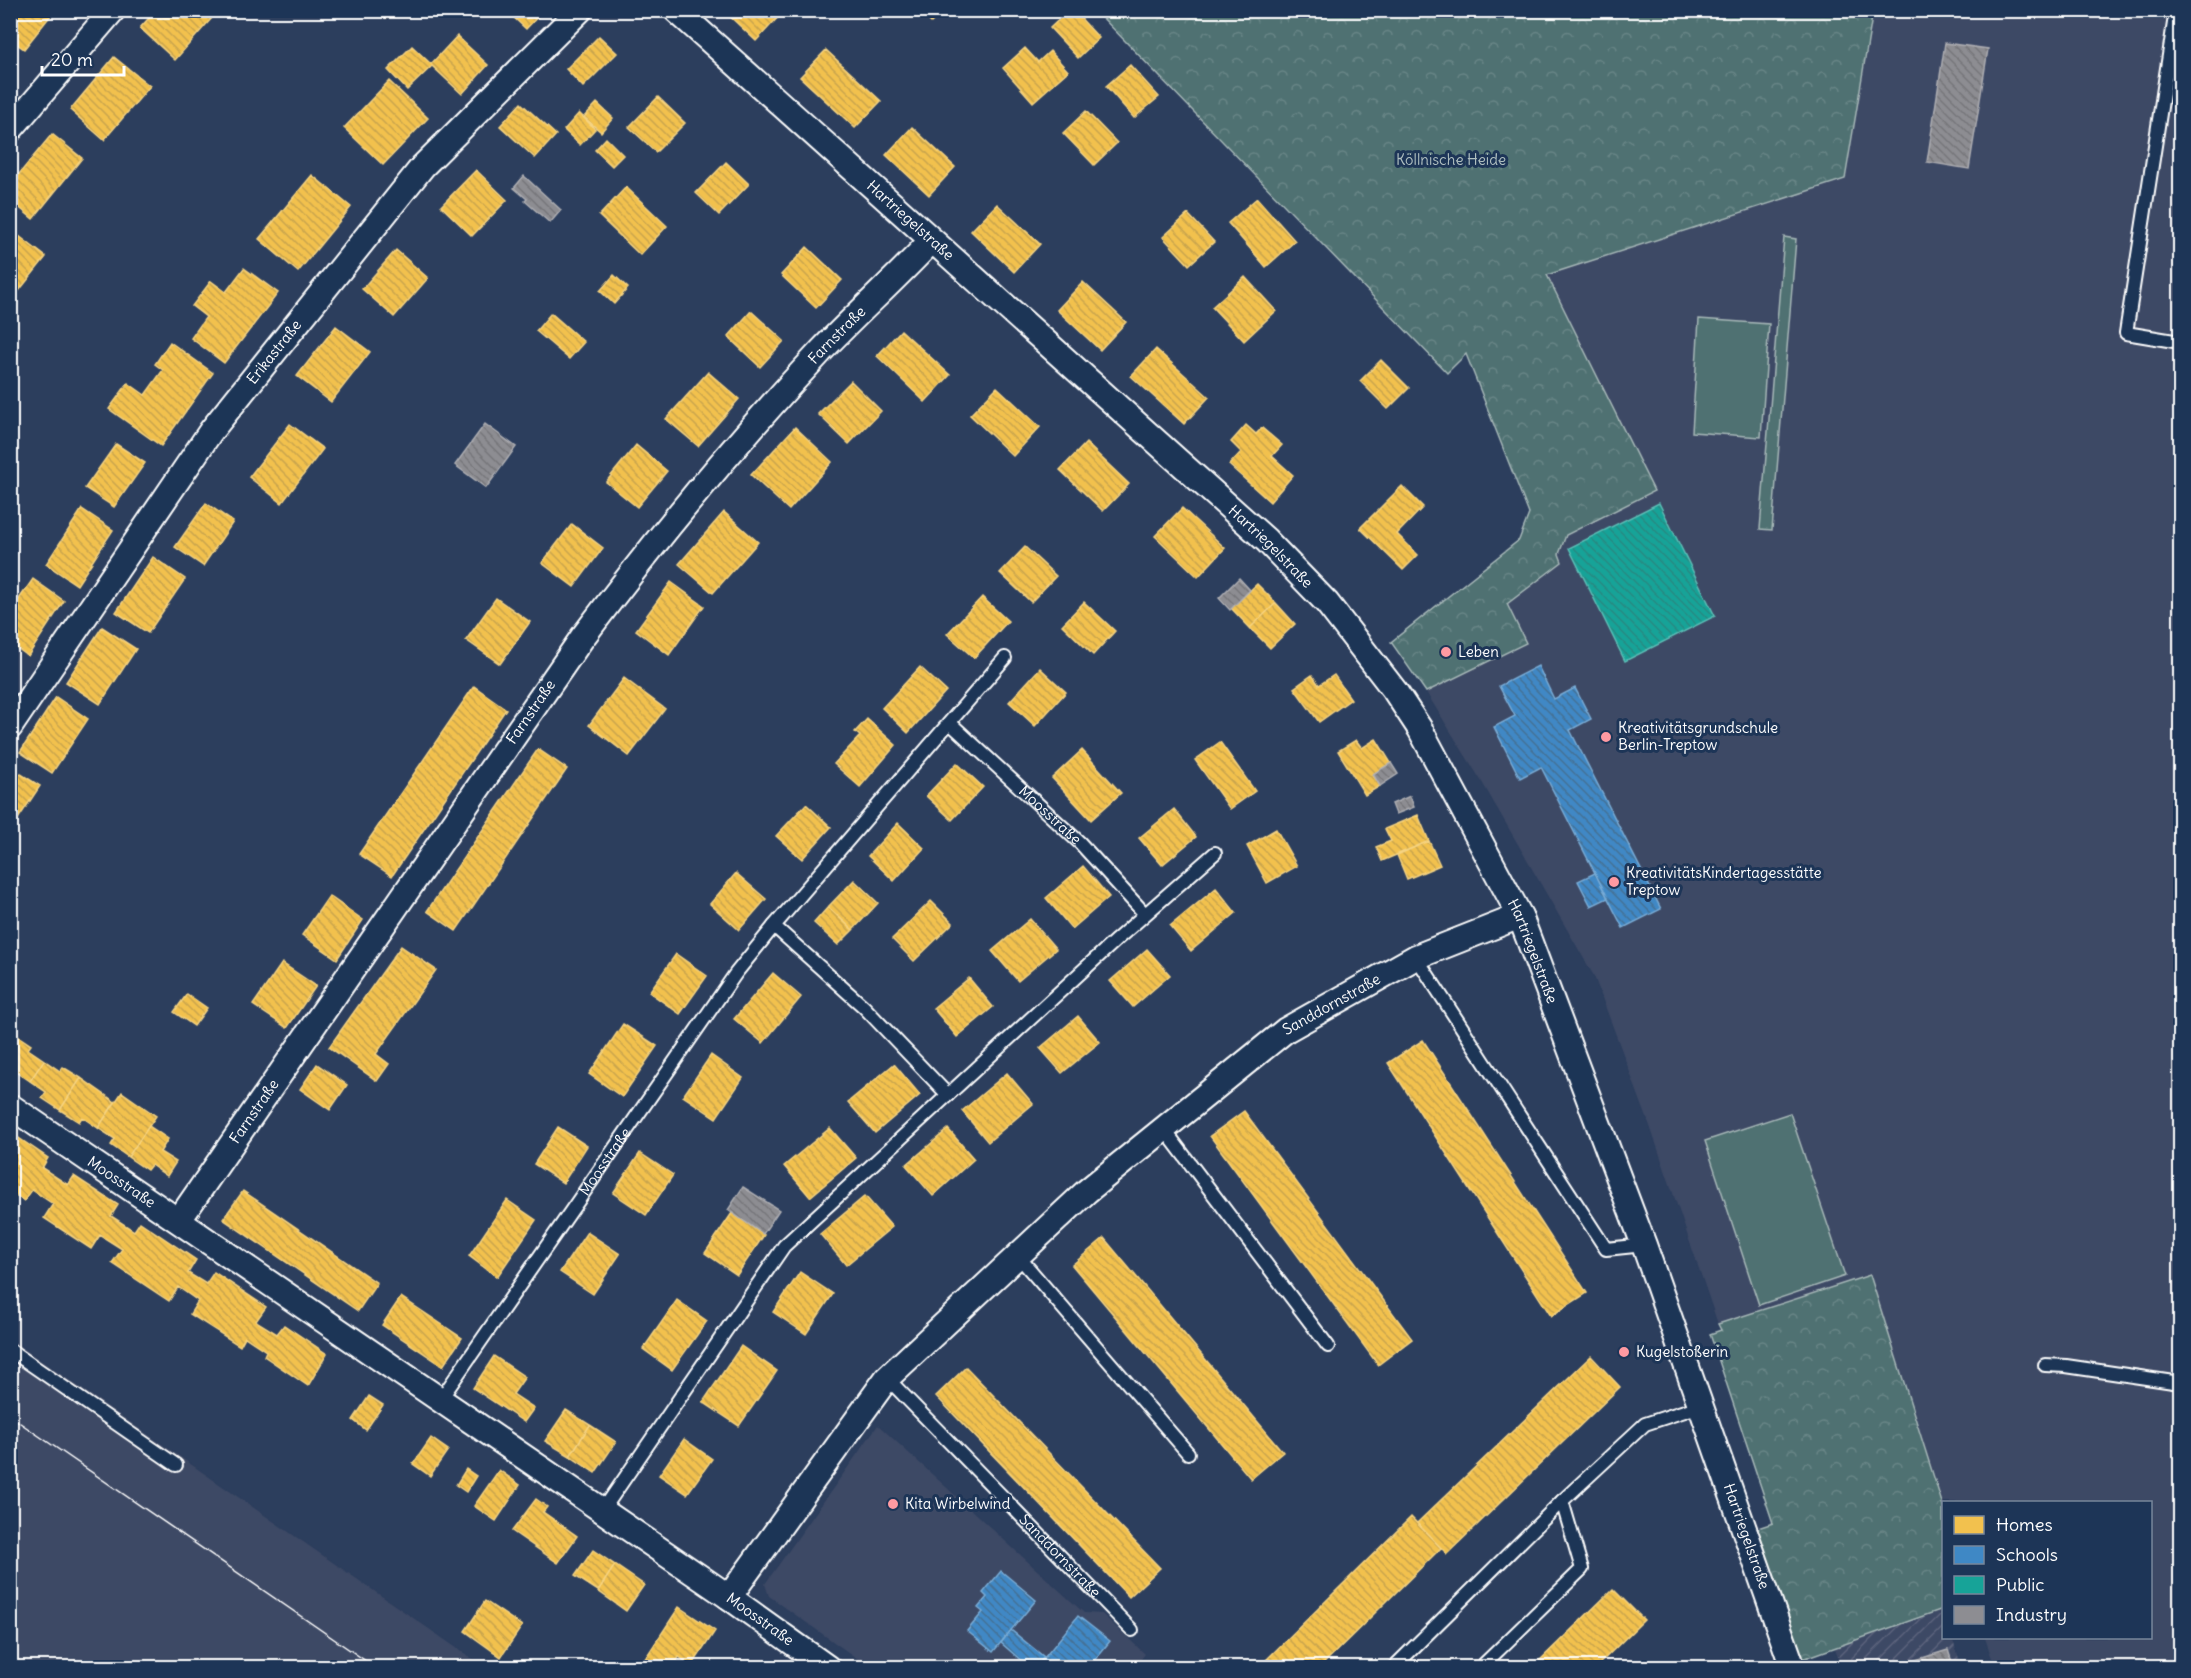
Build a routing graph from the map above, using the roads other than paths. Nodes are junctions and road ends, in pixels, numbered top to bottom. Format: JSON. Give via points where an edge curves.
{"nodes":[{"id":1,"x":113,"y":10,"type":"edge"},
{"id":2,"x":580,"y":10,"type":"edge"},
{"id":3,"x":676,"y":10,"type":"edge"},
{"id":4,"x":2176,"y":10,"type":"edge"},
{"id":5,"x":10,"y":130,"type":"edge"},
{"id":6,"x":931,"y":241,"type":"junction"},
{"id":7,"x":2181,"y":342,"type":"edge"},
{"id":8,"x":1005,"y":658,"type":"dead end"},
{"id":9,"x":950,"y":723,"type":"junction"},
{"id":10,"x":10,"y":727,"type":"edge"},
{"id":11,"x":1215,"y":853,"type":"dead end"},
{"id":12,"x":1145,"y":914,"type":"junction"},
{"id":13,"x":1520,"y":916,"type":"junction"},
{"id":14,"x":774,"y":926,"type":"junction"},
{"id":15,"x":1416,"y":957,"type":"junction"},
{"id":16,"x":948,"y":1095,"type":"junction"},
{"id":17,"x":10,"y":1106,"type":"edge"},
{"id":18,"x":1164,"y":1129,"type":"junction"},
{"id":19,"x":179,"y":1220,"type":"junction"},
{"id":20,"x":1644,"y":1245,"type":"junction"},
{"id":21,"x":1018,"y":1256,"type":"junction"},
{"id":22,"x":1328,"y":1346,"type":"dead end"},
{"id":23,"x":10,"y":1350,"type":"edge"},
{"id":24,"x":2045,"y":1365,"type":"dead end"},
{"id":25,"x":887,"y":1378,"type":"junction"},
{"id":26,"x":2181,"y":1383,"type":"edge"},
{"id":27,"x":440,"y":1400,"type":"junction"},
{"id":28,"x":1700,"y":1406,"type":"junction"},
{"id":29,"x":1188,"y":1453,"type":"dead end"},
{"id":30,"x":176,"y":1465,"type":"dead end"},
{"id":31,"x":1562,"y":1501,"type":"junction"},
{"id":32,"x":603,"y":1510,"type":"junction"},
{"id":33,"x":729,"y":1597,"type":"junction"},
{"id":34,"x":1132,"y":1630,"type":"dead end"},
{"id":35,"x":828,"y":1668,"type":"edge"},
{"id":36,"x":1392,"y":1668,"type":"edge"},
{"id":37,"x":1479,"y":1668,"type":"edge"},
{"id":38,"x":1792,"y":1668,"type":"edge"}],
"edges":[{"from":1,"to":5,"type":"street"},
{"from":2,"to":10,"type":"street","name":"Erikastraße","via":[[423,166],[211,431]]},
{"from":3,"to":6,"type":"street","name":"Hartriegelstraße"},
{"from":4,"to":7,"type":"lane","via":[[2126,333]]},
{"from":6,"to":13,"type":"street","name":"Hartriegelstraße","via":[[1266,540],[1327,603],[1420,729]]},
{"from":6,"to":19,"type":"street","name":"Farnstraße","via":[[743,436],[645,555],[582,638]]},
{"from":8,"to":9,"type":"lane","name":"Moosstraße"},
{"from":9,"to":12,"type":"lane","name":"Moosstraße","via":[[1080,843]]},
{"from":9,"to":14,"type":"lane","name":"Moosstraße"},
{"from":11,"to":12,"type":"lane"},
{"from":12,"to":16,"type":"lane"},
{"from":13,"to":15,"type":"street","name":"Sanddornstraße"},
{"from":13,"to":20,"type":"street","name":"Hartriegelstraße"},
{"from":14,"to":16,"type":"lane","via":[[864,1007]]},
{"from":14,"to":27,"type":"lane","name":"Moosstraße","via":[[736,973]]},
{"from":15,"to":18,"type":"street","name":"Sanddornstraße","via":[[1286,1030]]},
{"from":15,"to":20,"type":"lane","via":[[1606,1249]]},
{"from":16,"to":32,"type":"lane","via":[[784,1246]]},
{"from":17,"to":19,"type":"street","name":"Moosstraße"},
{"from":18,"to":21,"type":"street","name":"Sanddornstraße","via":[[1087,1191]]},
{"from":18,"to":22,"type":"lane"},
{"from":19,"to":27,"type":"street","name":"Moosstraße"},
{"from":20,"to":28,"type":"street","name":"Hartriegelstraße"},
{"from":21,"to":25,"type":"street","name":"Sanddornstraße"},
{"from":21,"to":29,"type":"lane"},
{"from":23,"to":30,"type":"lane"},
{"from":24,"to":26,"type":"lane"},
{"from":25,"to":33,"type":"street","name":"Sanddornstraße"},
{"from":25,"to":34,"type":"lane","name":"Sanddornstraße"},
{"from":27,"to":32,"type":"street","name":"Moosstraße"},
{"from":28,"to":31,"type":"lane","via":[[1646,1424]]},
{"from":28,"to":38,"type":"street","name":"Hartriegelstraße"},
{"from":31,"to":36,"type":"lane"},
{"from":31,"to":37,"type":"lane","via":[[1582,1569]]},
{"from":32,"to":33,"type":"street","name":"Moosstraße"},
{"from":33,"to":35,"type":"street","name":"Moosstraße"}]}
